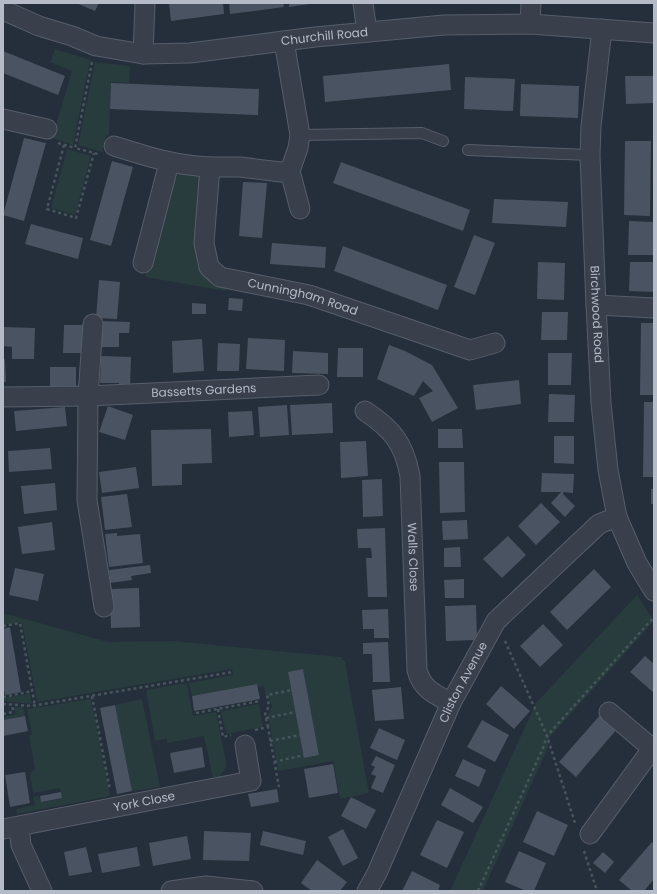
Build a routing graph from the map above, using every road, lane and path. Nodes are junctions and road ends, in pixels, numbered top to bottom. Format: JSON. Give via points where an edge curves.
{"nodes":[{"id":1,"x":145,"y":3,"type":"edge"},
{"id":2,"x":363,"y":3,"type":"edge"},
{"id":3,"x":531,"y":3,"type":"edge"},
{"id":4,"x":3,"y":10,"type":"edge"},
{"id":5,"x":530,"y":24,"type":"junction"},
{"id":6,"x":602,"y":29,"type":"junction"},
{"id":7,"x":367,"y":32,"type":"junction"},
{"id":8,"x":654,"y":34,"type":"edge"},
{"id":9,"x":284,"y":41,"type":"junction"},
{"id":10,"x":96,"y":46,"type":"junction"},
{"id":11,"x":143,"y":54,"type":"junction"},
{"id":12,"x":3,"y":119,"type":"edge"},
{"id":13,"x":47,"y":129,"type":"dead end"},
{"id":14,"x":300,"y":135,"type":"junction"},
{"id":15,"x":443,"y":141,"type":"dead end"},
{"id":16,"x":64,"y":144,"type":"dead end"},
{"id":17,"x":108,"y":150,"type":"joint"},
{"id":18,"x":468,"y":150,"type":"dead end"},
{"id":19,"x":94,"y":153,"type":"junction"},
{"id":20,"x":590,"y":156,"type":"junction"},
{"id":21,"x":169,"y":163,"type":"junction"},
{"id":22,"x":210,"y":167,"type":"junction"},
{"id":23,"x":290,"y":171,"type":"junction"},
{"id":24,"x":300,"y":209,"type":"dead end"},
{"id":25,"x":143,"y":263,"type":"dead end"},
{"id":26,"x":596,"y":305,"type":"junction"},
{"id":27,"x":654,"y":308,"type":"edge"},
{"id":28,"x":93,"y":324,"type":"dead end"},
{"id":29,"x":495,"y":343,"type":"dead end"},
{"id":30,"x":318,"y":385,"type":"dead end"},
{"id":31,"x":88,"y":396,"type":"junction"},
{"id":32,"x":3,"y":397,"type":"edge"},
{"id":33,"x":365,"y":411,"type":"dead end"},
{"id":34,"x":616,"y":517,"type":"junction"},
{"id":35,"x":654,"y":590,"type":"edge"},
{"id":36,"x":104,"y":607,"type":"dead end"},
{"id":37,"x":654,"y":617,"type":"edge"},
{"id":38,"x":496,"y":621,"type":"junction"},
{"id":39,"x":3,"y":626,"type":"edge"},
{"id":40,"x":232,"y":672,"type":"dead end"},
{"id":41,"x":292,"y":690,"type":"dead end"},
{"id":42,"x":32,"y":691,"type":"junction"},
{"id":43,"x":92,"y":696,"type":"junction"},
{"id":44,"x":3,"y":697,"type":"edge"},
{"id":45,"x":260,"y":701,"type":"dead end"},
{"id":46,"x":451,"y":703,"type":"junction"},
{"id":47,"x":3,"y":704,"type":"edge"},
{"id":48,"x":12,"y":704,"type":"junction"},
{"id":49,"x":35,"y":706,"type":"junction"},
{"id":50,"x":218,"y":709,"type":"junction"},
{"id":51,"x":296,"y":712,"type":"dead end"},
{"id":52,"x":609,"y":712,"type":"dead end"},
{"id":53,"x":3,"y":714,"type":"edge"},
{"id":54,"x":196,"y":714,"type":"dead end"},
{"id":55,"x":266,"y":718,"type":"junction"},
{"id":56,"x":268,"y":727,"type":"dead end"},
{"id":57,"x":223,"y":734,"type":"dead end"},
{"id":58,"x":300,"y":735,"type":"dead end"},
{"id":59,"x":547,"y":736,"type":"junction"},
{"id":60,"x":270,"y":741,"type":"dead end"},
{"id":61,"x":245,"y":745,"type":"dead end"},
{"id":62,"x":653,"y":749,"type":"edge"},
{"id":63,"x":304,"y":755,"type":"dead end"},
{"id":64,"x":274,"y":762,"type":"dead end"},
{"id":65,"x":114,"y":808,"type":"junction"},
{"id":66,"x":11,"y":828,"type":"edge"},
{"id":67,"x":582,"y":835,"type":"junction"},
{"id":68,"x":42,"y":891,"type":"edge"},
{"id":69,"x":171,"y":891,"type":"edge"},
{"id":70,"x":253,"y":891,"type":"edge"},
{"id":71,"x":367,"y":891,"type":"edge"},
{"id":72,"x":478,"y":891,"type":"edge"},
{"id":73,"x":597,"y":891,"type":"edge"}],
"edges":[{"from":1,"to":11,"type":"street"},
{"from":2,"to":7,"type":"street"},
{"from":3,"to":5,"type":"street"},
{"from":4,"to":10,"type":"street","name":"Churchill Road"},
{"from":5,"to":6,"type":"street","name":"Churchill Road"},
{"from":5,"to":7,"type":"street","name":"Churchill Road","via":[[430,26]]},
{"from":6,"to":8,"type":"street","name":"Churchill Road"},
{"from":6,"to":20,"type":"street","name":"Birchwood Road","via":[[591,119]]},
{"from":7,"to":9,"type":"street","name":"Churchill Road"},
{"from":9,"to":11,"type":"street","name":"Churchill Road","via":[[190,53]]},
{"from":9,"to":14,"type":"street"},
{"from":10,"to":11,"type":"street","name":"Churchill Road"},
{"from":10,"to":19,"type":"path","via":[[75,148]]},
{"from":12,"to":13,"type":"street"},
{"from":14,"to":15,"type":"lane","via":[[422,133]]},
{"from":14,"to":23,"type":"street"},
{"from":16,"to":19,"type":"path","via":[[47,209],[76,218]]},
{"from":17,"to":19,"type":"path"},
{"from":17,"to":21,"type":"street"},
{"from":18,"to":20,"type":"lane"},
{"from":20,"to":26,"type":"street","name":"Birchwood Road"},
{"from":21,"to":22,"type":"street"},
{"from":21,"to":25,"type":"street"},
{"from":22,"to":23,"type":"street"},
{"from":22,"to":29,"type":"street","name":"Cunningham Road","via":[[204,242],[209,267],[220,277],[309,295],[470,350]]},
{"from":23,"to":24,"type":"street"},
{"from":26,"to":27,"type":"street"},
{"from":26,"to":34,"type":"street","name":"Birchwood Road","via":[[601,403]]},
{"from":28,"to":31,"type":"street"},
{"from":30,"to":31,"type":"street","name":"Bassetts Gardens"},
{"from":31,"to":32,"type":"street","name":"Bassetts Gardens"},
{"from":31,"to":36,"type":"street","via":[[87,500]]},
{"from":33,"to":46,"type":"street","name":"Walls Close","via":[[381,422],[399,441],[407,457],[410,476],[417,670],[424,687]]},
{"from":34,"to":35,"type":"street","name":"Birchwood Road","via":[[637,563]]},
{"from":34,"to":38,"type":"street","name":"Cliston Avenue","via":[[599,524]]},
{"from":37,"to":59,"type":"path"},
{"from":38,"to":46,"type":"street","name":"Cliston Avenue"},
{"from":38,"to":59,"type":"path"},
{"from":39,"to":42,"type":"path","via":[[20,623]]},
{"from":40,"to":43,"type":"path"},
{"from":41,"to":55,"type":"path","via":[[267,695],[269,706]]},
{"from":42,"to":44,"type":"path"},
{"from":42,"to":49,"type":"path"},
{"from":43,"to":49,"type":"path"},
{"from":43,"to":65,"type":"path"},
{"from":45,"to":50,"type":"path"},
{"from":46,"to":71,"type":"street","name":"Cliston Avenue"},
{"from":47,"to":48,"type":"path"},
{"from":48,"to":49,"type":"path"},
{"from":48,"to":53,"type":"path","via":[[13,712]]},
{"from":50,"to":54,"type":"path"},
{"from":50,"to":57,"type":"path"},
{"from":51,"to":55,"type":"path"},
{"from":52,"to":62,"type":"street"},
{"from":55,"to":56,"type":"path"},
{"from":58,"to":60,"type":"path"},
{"from":59,"to":67,"type":"path"},
{"from":59,"to":72,"type":"path","via":[[544,748]]},
{"from":61,"to":65,"type":"street","name":"York Close","via":[[251,780]]},
{"from":62,"to":67,"type":"street"},
{"from":63,"to":64,"type":"path"},
{"from":65,"to":66,"type":"street","name":"York Close"},
{"from":66,"to":68,"type":"street"},
{"from":67,"to":73,"type":"path"},
{"from":69,"to":70,"type":"street","via":[[206,886]]}]}
